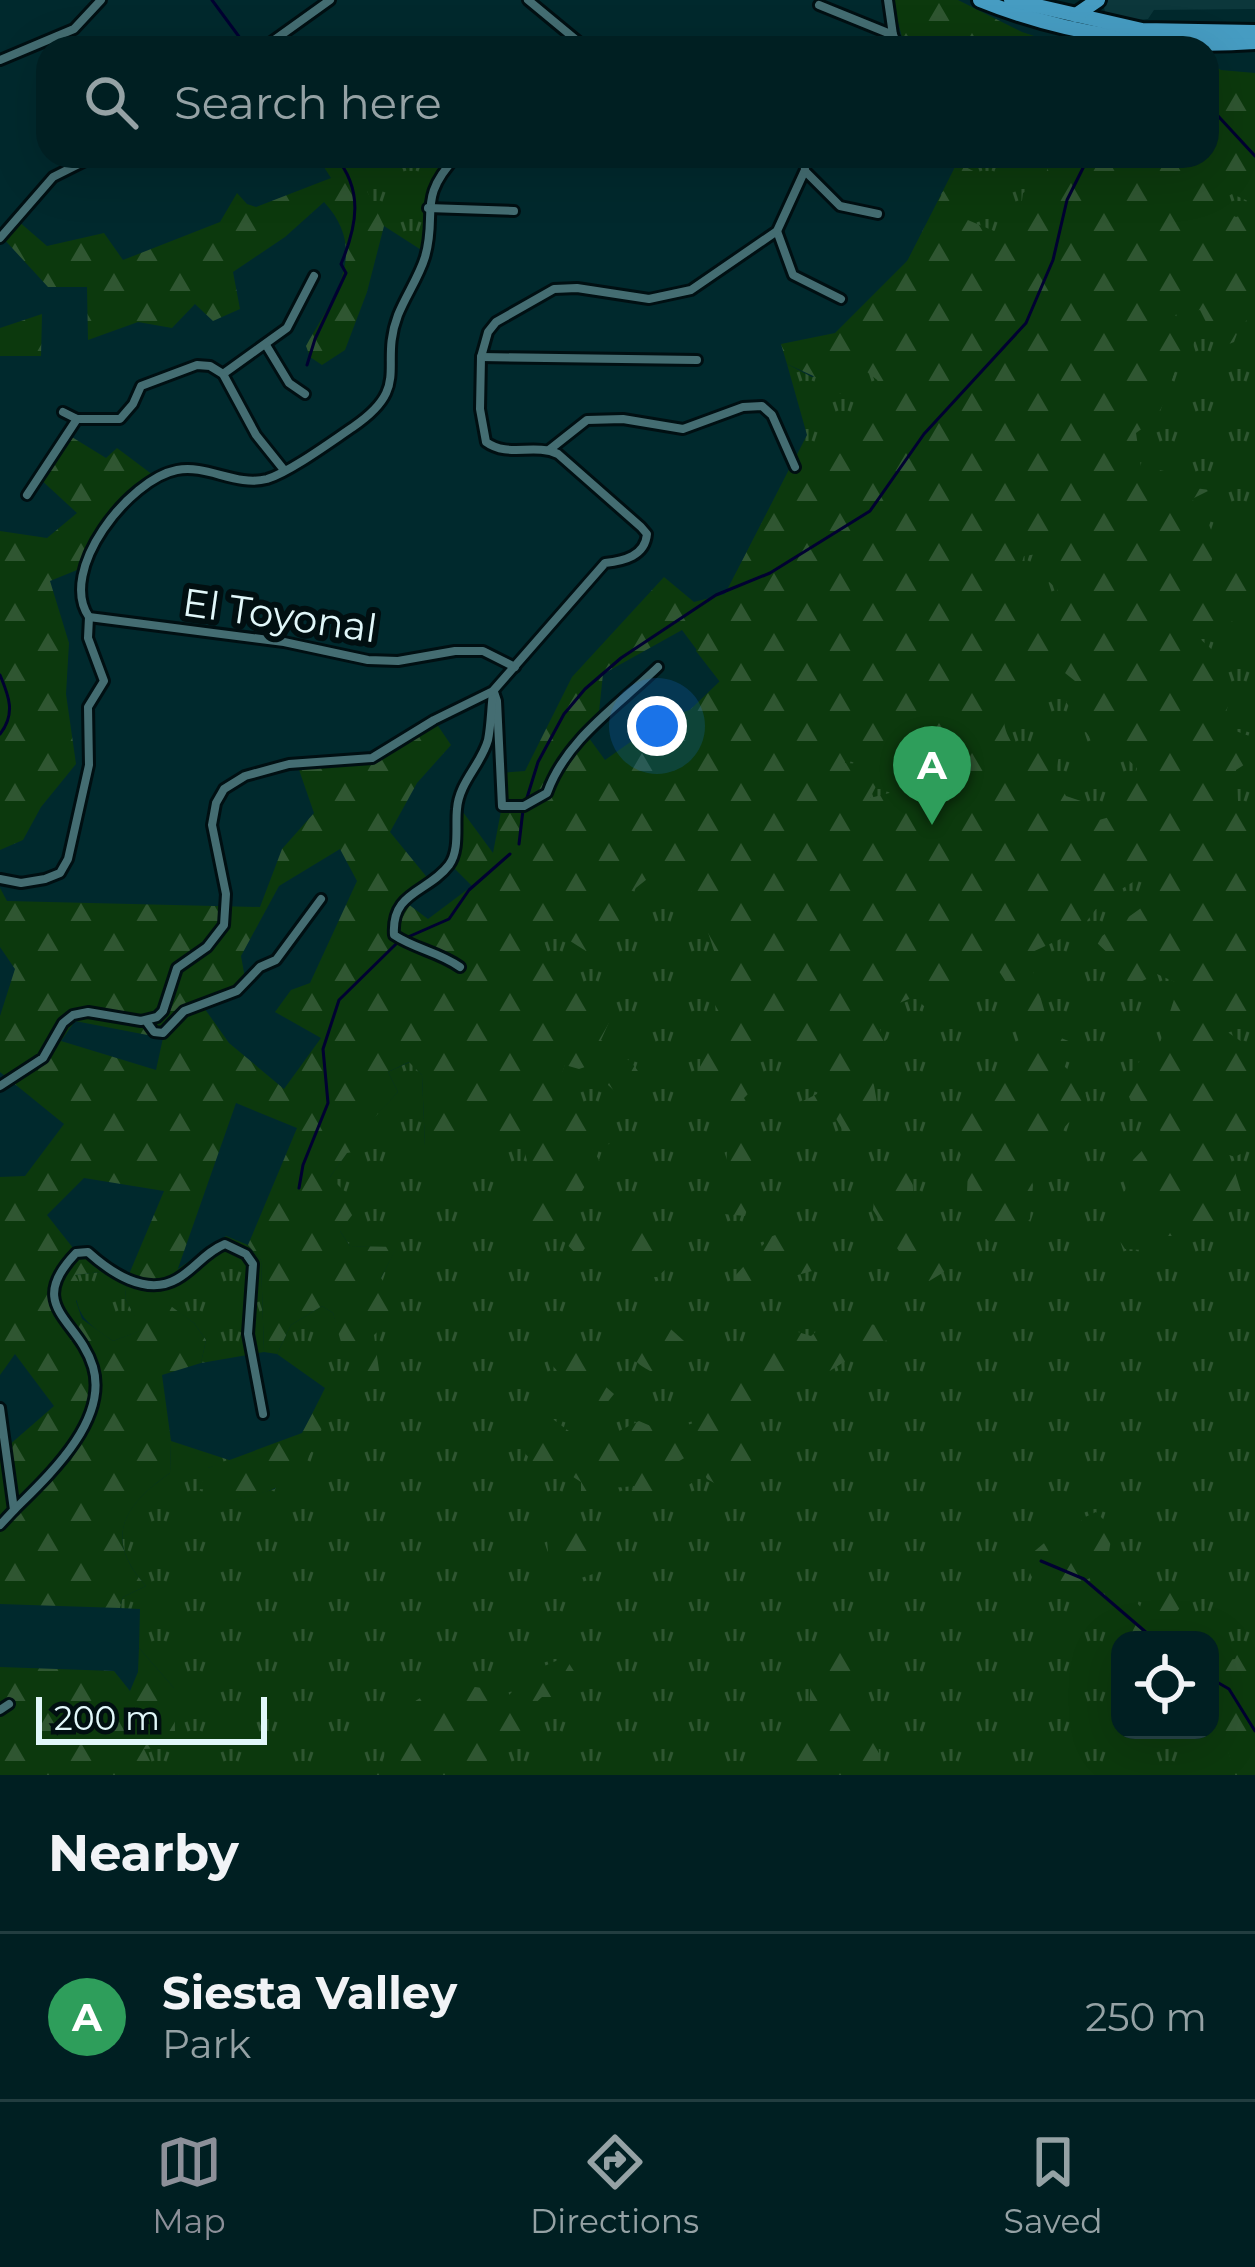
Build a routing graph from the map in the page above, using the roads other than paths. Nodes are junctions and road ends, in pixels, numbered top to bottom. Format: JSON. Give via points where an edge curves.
{"nodes":[{"id":1,"x":101,"y":0,"type":"edge"},
{"id":2,"x":330,"y":0,"type":"edge"},
{"id":3,"x":528,"y":0,"type":"edge"},
{"id":4,"x":889,"y":0,"type":"edge"},
{"id":5,"x":980,"y":0,"type":"edge"},
{"id":6,"x":1011,"y":0,"type":"edge"},
{"id":7,"x":1098,"y":0,"type":"edge"},
{"id":8,"x":819,"y":5,"type":"dead end"},
{"id":9,"x":1076,"y":16,"type":"junction"},
{"id":10,"x":1255,"y":32,"type":"edge"},
{"id":11,"x":893,"y":35,"type":"joint"},
{"id":12,"x":57,"y":36,"type":"edge"},
{"id":13,"x":280,"y":36,"type":"edge"},
{"id":14,"x":572,"y":36,"type":"edge"},
{"id":15,"x":1107,"y":36,"type":"edge"},
{"id":16,"x":1255,"y":42,"type":"edge"},
{"id":17,"x":1219,"y":43,"type":"edge"},
{"id":18,"x":36,"y":45,"type":"edge"},
{"id":19,"x":0,"y":60,"type":"edge"},
{"id":20,"x":71,"y":168,"type":"edge"},
{"id":21,"x":449,"y":168,"type":"edge"},
{"id":22,"x":805,"y":170,"type":"joint"},
{"id":23,"x":428,"y":208,"type":"junction"},
{"id":24,"x":514,"y":211,"type":"dead end"},
{"id":25,"x":878,"y":214,"type":"dead end"},
{"id":26,"x":777,"y":231,"type":"junction"},
{"id":27,"x":0,"y":238,"type":"edge"},
{"id":28,"x":314,"y":275,"type":"dead end"},
{"id":29,"x":841,"y":299,"type":"dead end"},
{"id":30,"x":266,"y":345,"type":"junction"},
{"id":31,"x":481,"y":357,"type":"junction"},
{"id":32,"x":697,"y":360,"type":"dead end"},
{"id":33,"x":223,"y":374,"type":"junction"},
{"id":34,"x":305,"y":394,"type":"dead end"},
{"id":35,"x":63,"y":412,"type":"dead end"},
{"id":36,"x":77,"y":419,"type":"junction"},
{"id":37,"x":549,"y":450,"type":"junction"},
{"id":38,"x":795,"y":467,"type":"dead end"},
{"id":39,"x":284,"y":470,"type":"junction"},
{"id":40,"x":27,"y":495,"type":"dead end"},
{"id":41,"x":89,"y":617,"type":"junction"},
{"id":42,"x":515,"y":667,"type":"junction"},
{"id":43,"x":658,"y":667,"type":"dead end"},
{"id":44,"x":493,"y":691,"type":"junction"},
{"id":45,"x":0,"y":879,"type":"edge"},
{"id":46,"x":321,"y":899,"type":"dead end"},
{"id":47,"x":460,"y":967,"type":"dead end"},
{"id":48,"x":146,"y":1021,"type":"junction"},
{"id":49,"x":0,"y":1086,"type":"edge"},
{"id":50,"x":0,"y":1408,"type":"edge"},
{"id":51,"x":263,"y":1414,"type":"dead end"},
{"id":52,"x":14,"y":1510,"type":"junction"},
{"id":53,"x":0,"y":1525,"type":"edge"}],
"edges":[{"from":1,"to":12,"type":"street"},
{"from":2,"to":13,"type":"street"},
{"from":3,"to":14,"type":"street"},
{"from":4,"to":11,"type":"street"},
{"from":5,"to":15,"type":"main road"},
{"from":6,"to":9,"type":"main road"},
{"from":7,"to":9,"type":"main road"},
{"from":8,"to":11,"type":"street"},
{"from":9,"to":10,"type":"main road","via":[[1142,30]]},
{"from":16,"to":17,"type":"main road"},
{"from":18,"to":19,"type":"street"},
{"from":20,"to":27,"type":"street","via":[[53,177]]},
{"from":21,"to":23,"type":"street"},
{"from":22,"to":25,"type":"street","via":[[840,206]]},
{"from":22,"to":26,"type":"street"},
{"from":23,"to":24,"type":"street"},
{"from":23,"to":39,"type":"street","via":[[426,254],[397,318],[388,394]]},
{"from":26,"to":29,"type":"street","via":[[793,275]]},
{"from":26,"to":31,"type":"street","via":[[691,290],[649,299],[554,289],[496,322]]},
{"from":28,"to":30,"type":"street","via":[[287,328]]},
{"from":30,"to":33,"type":"street"},
{"from":30,"to":34,"type":"street"},
{"from":31,"to":32,"type":"street"},
{"from":31,"to":37,"type":"street","via":[[486,442],[504,451]]},
{"from":33,"to":36,"type":"street","via":[[197,364],[142,386],[120,419]]},
{"from":33,"to":39,"type":"street"},
{"from":35,"to":36,"type":"street"},
{"from":36,"to":40,"type":"street"},
{"from":37,"to":38,"type":"street","via":[[587,420],[682,429],[762,406]]},
{"from":37,"to":42,"type":"street","via":[[595,483],[641,527],[646,542],[634,555],[605,563]]},
{"from":39,"to":41,"type":"street","via":[[244,481],[187,469],[149,483],[117,513],[82,568],[79,595]]},
{"from":41,"to":42,"type":"street","name":"El Toyonal","via":[[368,660],[483,651]]},
{"from":41,"to":45,"type":"street","via":[[104,681],[88,707],[89,765],[68,859],[44,879]]},
{"from":42,"to":44,"type":"street"},
{"from":43,"to":44,"type":"street","via":[[571,748],[547,793],[524,806],[502,806]]},
{"from":44,"to":47,"type":"street","via":[[488,741],[457,804],[450,864],[392,918],[394,935]]},
{"from":44,"to":48,"type":"street","via":[[372,758],[289,764],[224,789],[212,825],[224,926],[177,968],[163,1011]]},
{"from":46,"to":48,"type":"street","via":[[276,959],[237,991],[192,1006],[163,1033]]},
{"from":48,"to":49,"type":"street","via":[[74,1015],[43,1058]]},
{"from":50,"to":52,"type":"street"},
{"from":51,"to":52,"type":"street","via":[[248,1334],[253,1264],[246,1254],[225,1244],[178,1279],[142,1285],[88,1252],[76,1253],[55,1282],[56,1308],[94,1369],[92,1402],[57,1469]]},
{"from":52,"to":53,"type":"street"}]}
